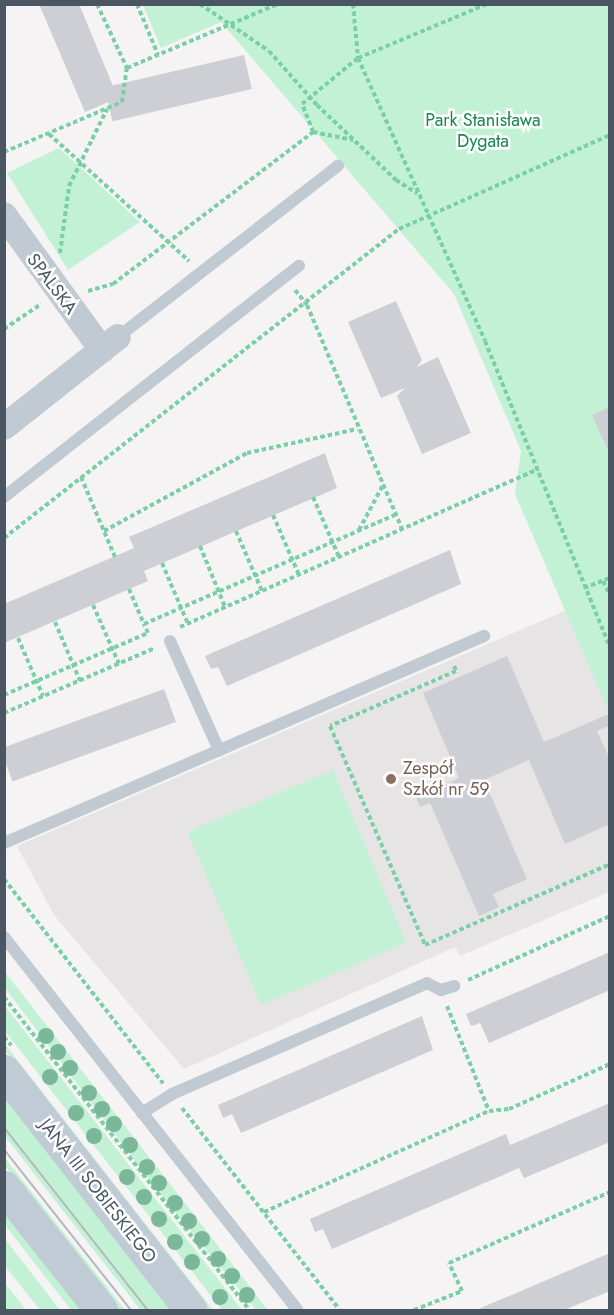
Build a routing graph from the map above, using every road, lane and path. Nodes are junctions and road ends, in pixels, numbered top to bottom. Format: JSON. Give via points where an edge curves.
{"nodes":[{"id":1,"x":97,"y":4,"type":"edge"},
{"id":2,"x":137,"y":4,"type":"edge"},
{"id":3,"x":200,"y":4,"type":"edge"},
{"id":4,"x":278,"y":4,"type":"edge"},
{"id":5,"x":353,"y":4,"type":"edge"},
{"id":6,"x":488,"y":4,"type":"edge"},
{"id":7,"x":230,"y":24,"type":"junction"},
{"id":8,"x":158,"y":55,"type":"junction"},
{"id":9,"x":358,"y":58,"type":"junction"},
{"id":10,"x":127,"y":68,"type":"junction"},
{"id":11,"x":310,"y":98,"type":"junction"},
{"id":12,"x":107,"y":109,"type":"junction"},
{"id":13,"x":313,"y":132,"type":"junction"},
{"id":14,"x":48,"y":134,"type":"junction"},
{"id":15,"x":609,"y":135,"type":"edge"},
{"id":16,"x":353,"y":140,"type":"junction"},
{"id":17,"x":4,"y":152,"type":"edge"},
{"id":18,"x":81,"y":162,"type":"junction"},
{"id":19,"x":338,"y":166,"type":"dead end"},
{"id":20,"x":418,"y":194,"type":"junction"},
{"id":21,"x":4,"y":215,"type":"edge"},
{"id":22,"x":427,"y":216,"type":"junction"},
{"id":23,"x":170,"y":240,"type":"junction"},
{"id":24,"x":299,"y":266,"type":"dead end"},
{"id":25,"x":200,"y":273,"type":"junction"},
{"id":26,"x":285,"y":278,"type":"junction"},
{"id":27,"x":58,"y":293,"type":"junction"},
{"id":28,"x":305,"y":301,"type":"junction"},
{"id":29,"x":4,"y":329,"type":"edge"},
{"id":30,"x":110,"y":343,"type":"junction"},
{"id":31,"x":4,"y":427,"type":"edge"},
{"id":32,"x":357,"y":429,"type":"junction"},
{"id":33,"x":539,"y":470,"type":"junction"},
{"id":34,"x":81,"y":477,"type":"junction"},
{"id":35,"x":382,"y":485,"type":"junction"},
{"id":36,"x":4,"y":497,"type":"edge"},
{"id":37,"x":313,"y":498,"type":"dead end"},
{"id":38,"x":273,"y":515,"type":"dead end"},
{"id":39,"x":395,"y":515,"type":"junction"},
{"id":40,"x":402,"y":529,"type":"junction"},
{"id":41,"x":104,"y":531,"type":"junction"},
{"id":42,"x":236,"y":531,"type":"dead end"},
{"id":43,"x":358,"y":531,"type":"junction"},
{"id":44,"x":4,"y":538,"type":"edge"},
{"id":45,"x":333,"y":542,"type":"junction"},
{"id":46,"x":200,"y":546,"type":"dead end"},
{"id":47,"x":115,"y":556,"type":"dead end"},
{"id":48,"x":339,"y":557,"type":"junction"},
{"id":49,"x":292,"y":560,"type":"junction"},
{"id":50,"x":162,"y":563,"type":"dead end"},
{"id":51,"x":299,"y":575,"type":"junction"},
{"id":52,"x":256,"y":576,"type":"junction"},
{"id":53,"x":609,"y":578,"type":"edge"},
{"id":54,"x":603,"y":581,"type":"junction"},
{"id":55,"x":584,"y":588,"type":"junction"},
{"id":56,"x":129,"y":590,"type":"dead end"},
{"id":57,"x":262,"y":591,"type":"junction"},
{"id":58,"x":219,"y":592,"type":"junction"},
{"id":59,"x":609,"y":595,"type":"edge"},
{"id":60,"x":93,"y":605,"type":"dead end"},
{"id":61,"x":225,"y":607,"type":"junction"},
{"id":62,"x":181,"y":609,"type":"junction"},
{"id":63,"x":55,"y":621,"type":"dead end"},
{"id":64,"x":144,"y":624,"type":"junction"},
{"id":65,"x":188,"y":624,"type":"junction"},
{"id":66,"x":484,"y":636,"type":"dead end"},
{"id":67,"x":18,"y":638,"type":"dead end"},
{"id":68,"x":170,"y":642,"type":"junction"},
{"id":69,"x":609,"y":647,"type":"edge"},
{"id":70,"x":112,"y":648,"type":"junction"},
{"id":71,"x":447,"y":652,"type":"junction"},
{"id":72,"x":119,"y":664,"type":"junction"},
{"id":73,"x":74,"y":665,"type":"junction"},
{"id":74,"x":37,"y":681,"type":"junction"},
{"id":75,"x":80,"y":681,"type":"junction"},
{"id":76,"x":4,"y":695,"type":"edge"},
{"id":77,"x":44,"y":696,"type":"junction"},
{"id":78,"x":5,"y":712,"type":"edge"},
{"id":79,"x":219,"y":750,"type":"junction"},
{"id":80,"x":4,"y":843,"type":"edge"},
{"id":81,"x":609,"y":864,"type":"edge"},
{"id":82,"x":609,"y":916,"type":"edge"},
{"id":83,"x":4,"y":937,"type":"edge"},
{"id":84,"x":454,"y":986,"type":"joint"},
{"id":85,"x":441,"y":990,"type":"junction"},
{"id":86,"x":4,"y":997,"type":"edge"},
{"id":87,"x":609,"y":1064,"type":"edge"},
{"id":88,"x":4,"y":1071,"type":"edge"},
{"id":89,"x":489,"y":1111,"type":"junction"},
{"id":90,"x":142,"y":1113,"type":"junction"},
{"id":91,"x":4,"y":1187,"type":"edge"},
{"id":92,"x":609,"y":1192,"type":"edge"},
{"id":93,"x":264,"y":1212,"type":"dead end"},
{"id":94,"x":100,"y":1311,"type":"edge"},
{"id":95,"x":191,"y":1311,"type":"edge"},
{"id":96,"x":249,"y":1311,"type":"edge"},
{"id":97,"x":297,"y":1311,"type":"edge"},
{"id":98,"x":414,"y":1311,"type":"edge"}],
"edges":[{"from":1,"to":10,"type":"path"},
{"from":2,"to":8,"type":"path"},
{"from":3,"to":7,"type":"path"},
{"from":4,"to":7,"type":"path"},
{"from":5,"to":9,"type":"path"},
{"from":6,"to":9,"type":"path"},
{"from":7,"to":8,"type":"path"},
{"from":7,"to":11,"type":"path","via":[[269,51]]},
{"from":8,"to":10,"type":"path"},
{"from":9,"to":11,"type":"path"},
{"from":9,"to":20,"type":"path"},
{"from":10,"to":12,"type":"path","via":[[122,102]]},
{"from":11,"to":13,"type":"path","via":[[302,104]]},
{"from":11,"to":16,"type":"path"},
{"from":12,"to":14,"type":"path"},
{"from":12,"to":18,"type":"path"},
{"from":13,"to":16,"type":"path"},
{"from":13,"to":23,"type":"path"},
{"from":14,"to":17,"type":"path"},
{"from":14,"to":18,"type":"path"},
{"from":15,"to":22,"type":"path"},
{"from":16,"to":20,"type":"path"},
{"from":18,"to":23,"type":"path"},
{"from":18,"to":27,"type":"path","via":[[69,186]]},
{"from":19,"to":25,"type":"lane"},
{"from":20,"to":22,"type":"path"},
{"from":21,"to":27,"type":"street","name":"SPALSKA"},
{"from":22,"to":28,"type":"path","via":[[393,233]]},
{"from":22,"to":33,"type":"path"},
{"from":23,"to":25,"type":"path"},
{"from":23,"to":27,"type":"path","via":[[113,284]]},
{"from":24,"to":26,"type":"lane"},
{"from":25,"to":30,"type":"lane"},
{"from":26,"to":28,"type":"path"},
{"from":26,"to":36,"type":"lane"},
{"from":27,"to":29,"type":"path"},
{"from":27,"to":30,"type":"street","name":"SPALSKA"},
{"from":28,"to":32,"type":"path"},
{"from":28,"to":34,"type":"path"},
{"from":30,"to":31,"type":"street"},
{"from":32,"to":35,"type":"path"},
{"from":32,"to":41,"type":"path","via":[[247,453]]},
{"from":33,"to":40,"type":"path"},
{"from":33,"to":55,"type":"path","via":[[545,497]]},
{"from":34,"to":41,"type":"path"},
{"from":34,"to":44,"type":"path"},
{"from":35,"to":39,"type":"path"},
{"from":35,"to":43,"type":"path"},
{"from":37,"to":45,"type":"path"},
{"from":38,"to":49,"type":"path"},
{"from":39,"to":40,"type":"path"},
{"from":39,"to":43,"type":"path"},
{"from":40,"to":48,"type":"path"},
{"from":41,"to":47,"type":"path"},
{"from":42,"to":52,"type":"path"},
{"from":43,"to":45,"type":"path"},
{"from":45,"to":48,"type":"path"},
{"from":45,"to":49,"type":"path"},
{"from":46,"to":58,"type":"path"},
{"from":48,"to":51,"type":"path"},
{"from":49,"to":51,"type":"path"},
{"from":49,"to":52,"type":"path"},
{"from":50,"to":62,"type":"path"},
{"from":51,"to":57,"type":"path"},
{"from":52,"to":57,"type":"path"},
{"from":52,"to":58,"type":"path"},
{"from":53,"to":54,"type":"path"},
{"from":54,"to":55,"type":"path"},
{"from":54,"to":59,"type":"path"},
{"from":55,"to":69,"type":"path"},
{"from":56,"to":64,"type":"path"},
{"from":57,"to":61,"type":"path"},
{"from":58,"to":61,"type":"path"},
{"from":58,"to":62,"type":"path"},
{"from":60,"to":70,"type":"path"},
{"from":61,"to":65,"type":"path"},
{"from":62,"to":64,"type":"path"},
{"from":62,"to":65,"type":"path"},
{"from":63,"to":73,"type":"path"},
{"from":64,"to":70,"type":"path","via":[[148,633]]},
{"from":65,"to":68,"type":"path"},
{"from":66,"to":71,"type":"lane"},
{"from":67,"to":74,"type":"path"},
{"from":68,"to":72,"type":"path"},
{"from":68,"to":79,"type":"lane"},
{"from":70,"to":72,"type":"path"},
{"from":70,"to":73,"type":"path"},
{"from":71,"to":79,"type":"lane"},
{"from":71,"to":81,"type":"path","via":[[456,671],[330,726],[425,945]]},
{"from":72,"to":75,"type":"path"},
{"from":73,"to":74,"type":"path"},
{"from":73,"to":75,"type":"path"},
{"from":74,"to":76,"type":"path"},
{"from":74,"to":77,"type":"path"},
{"from":75,"to":77,"type":"path"},
{"from":77,"to":78,"type":"path"},
{"from":79,"to":80,"type":"lane"},
{"from":82,"to":84,"type":"path"},
{"from":83,"to":90,"type":"lane"},
{"from":84,"to":85,"type":"lane"},
{"from":85,"to":89,"type":"path"},
{"from":85,"to":90,"type":"lane","via":[[427,983],[172,1094]]},
{"from":86,"to":96,"type":"path"},
{"from":87,"to":89,"type":"path","via":[[509,1109]]},
{"from":88,"to":95,"type":"main road","name":"JANA III SOBIESKIEGO"},
{"from":89,"to":93,"type":"path"},
{"from":90,"to":97,"type":"lane"},
{"from":91,"to":94,"type":"main road"},
{"from":92,"to":98,"type":"path","via":[[449,1263],[462,1291]]}]}
